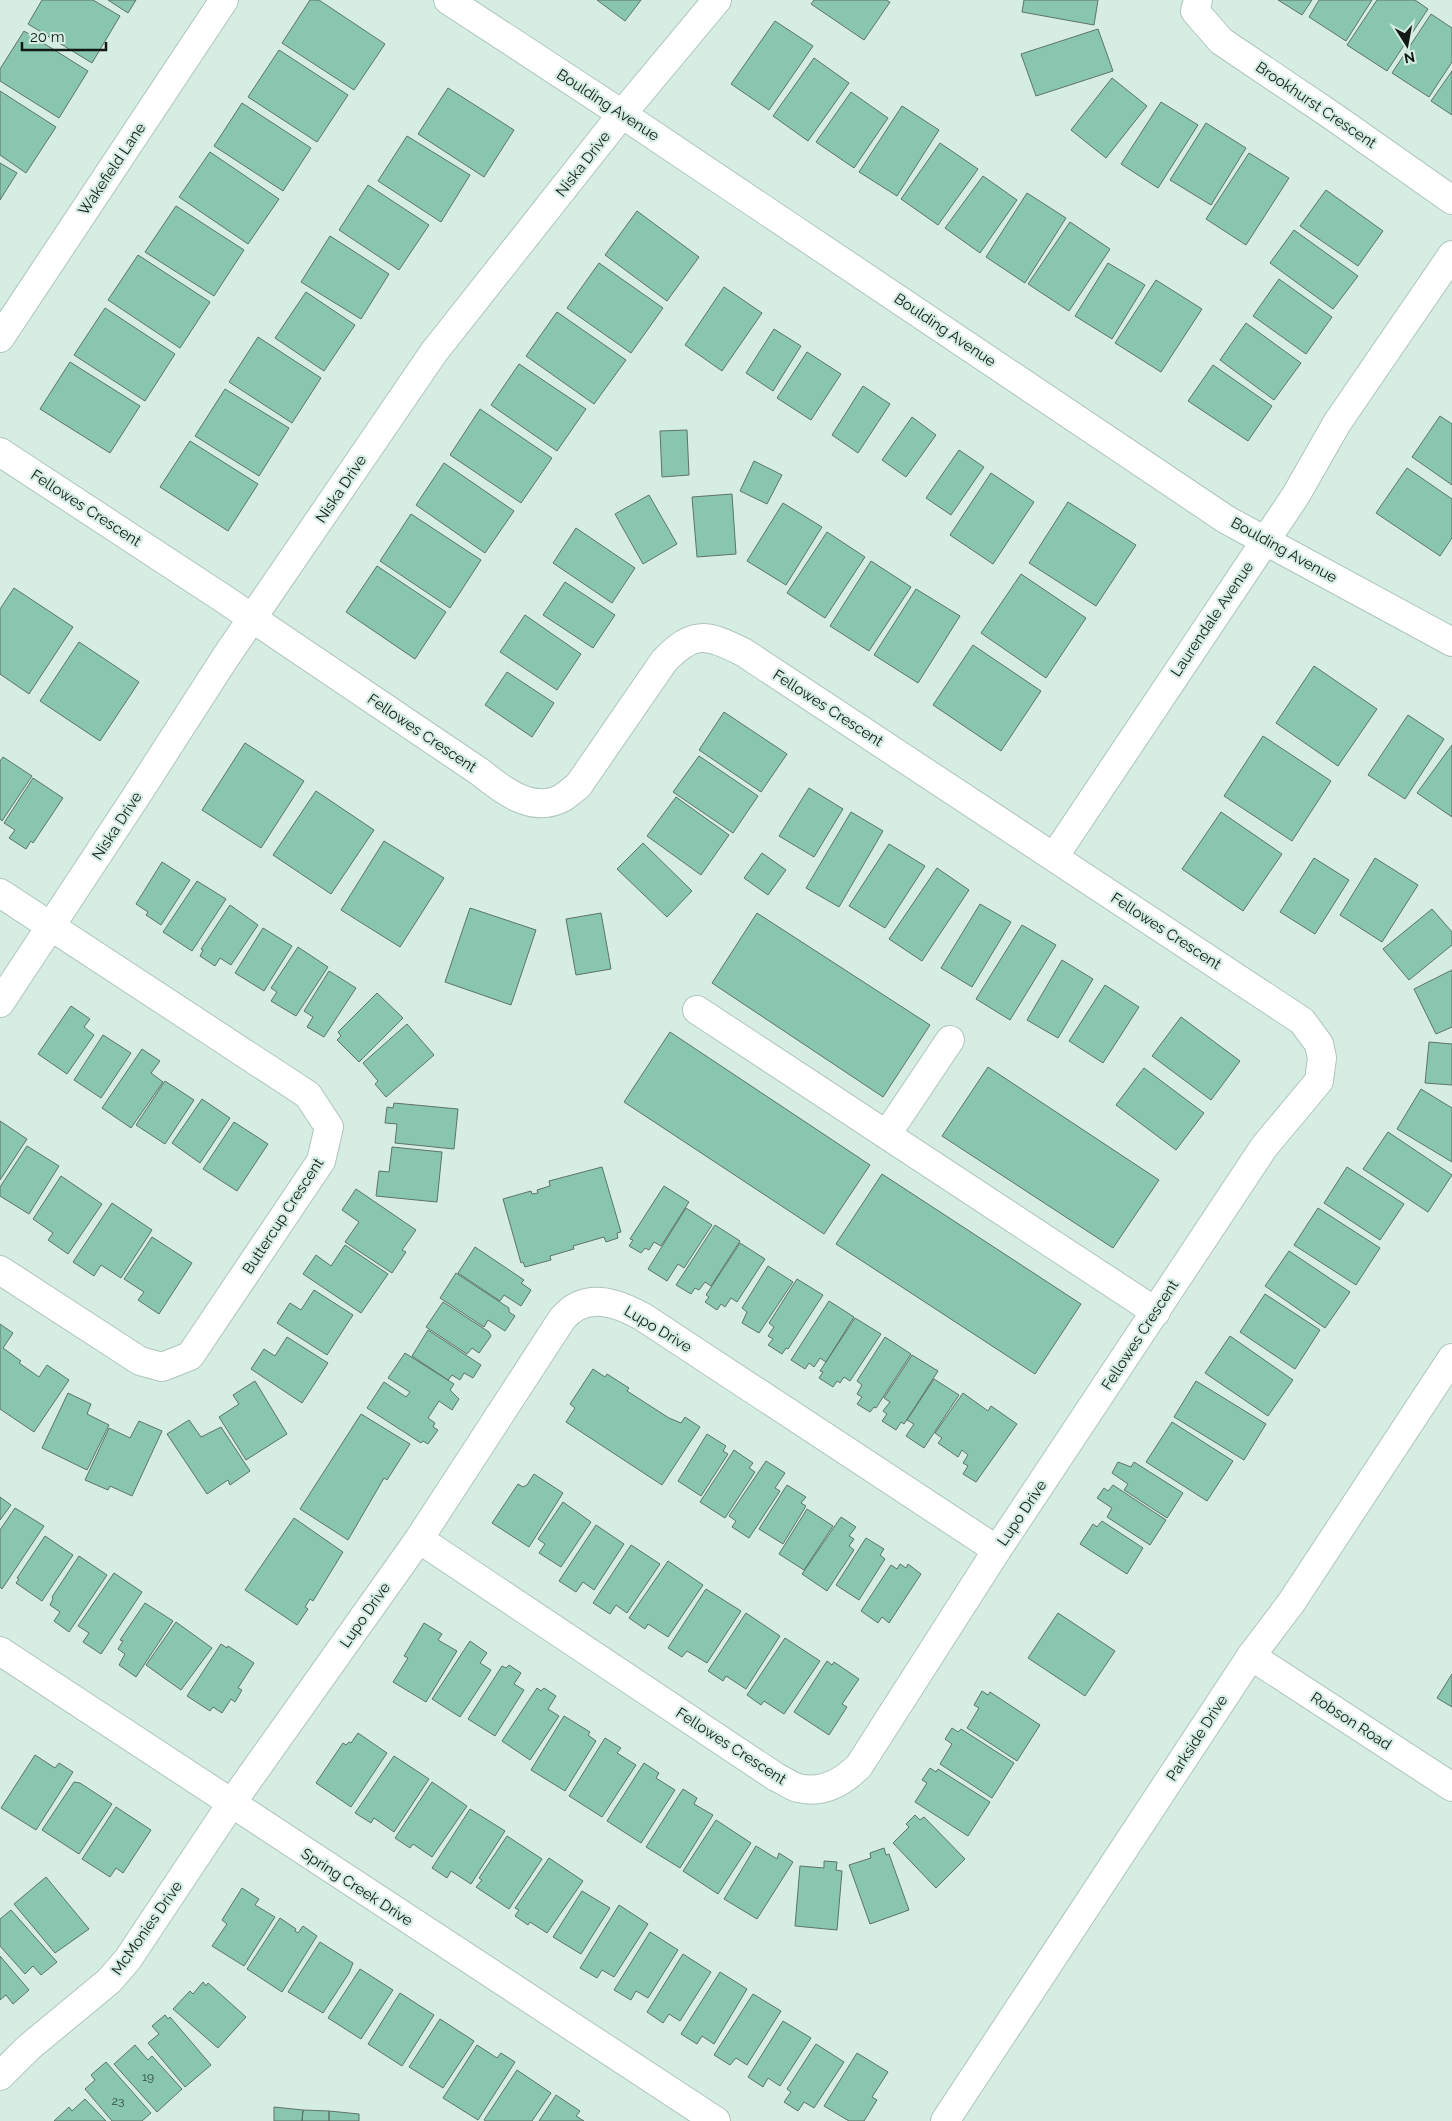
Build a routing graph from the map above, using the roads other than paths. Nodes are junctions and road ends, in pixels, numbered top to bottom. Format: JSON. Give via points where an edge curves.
{"nodes":[{"id":1,"x":224,"y":0,"type":"edge"},
{"id":2,"x":448,"y":0,"type":"edge"},
{"id":3,"x":717,"y":0,"type":"edge"},
{"id":4,"x":1198,"y":0,"type":"edge"},
{"id":5,"x":622,"y":114,"type":"junction"},
{"id":6,"x":1452,"y":200,"type":"edge"},
{"id":7,"x":1452,"y":255,"type":"edge"},
{"id":8,"x":0,"y":338,"type":"edge"},
{"id":9,"x":0,"y":452,"type":"edge"},
{"id":10,"x":1265,"y":540,"type":"junction"},
{"id":11,"x":253,"y":618,"type":"junction"},
{"id":12,"x":1452,"y":642,"type":"edge"},
{"id":13,"x":1054,"y":858,"type":"junction"},
{"id":14,"x":0,"y":893,"type":"edge"},
{"id":15,"x":51,"y":926,"type":"junction"},
{"id":16,"x":0,"y":1003,"type":"edge"},
{"id":17,"x":697,"y":1010,"type":"dead end"},
{"id":18,"x":950,"y":1040,"type":"dead end"},
{"id":19,"x":886,"y":1134,"type":"junction"},
{"id":20,"x":0,"y":1270,"type":"edge"},
{"id":21,"x":1156,"y":1312,"type":"junction"},
{"id":22,"x":1452,"y":1358,"type":"edge"},
{"id":23,"x":1092,"y":1408,"type":"joint"},
{"id":24,"x":418,"y":1540,"type":"junction"},
{"id":25,"x":997,"y":1550,"type":"junction"},
{"id":26,"x":0,"y":1651,"type":"edge"},
{"id":27,"x":1250,"y":1656,"type":"junction"},
{"id":28,"x":1452,"y":1787,"type":"edge"},
{"id":29,"x":231,"y":1804,"type":"junction"},
{"id":30,"x":0,"y":2076,"type":"edge"},
{"id":31,"x":716,"y":2121,"type":"edge"},
{"id":32,"x":945,"y":2121,"type":"edge"}],
"edges":[{"from":1,"to":8,"type":"street","name":"Wakefield Lane"},
{"from":2,"to":5,"type":"street","name":"Boulding Avenue"},
{"from":3,"to":5,"type":"street","name":"Niska Drive"},
{"from":4,"to":6,"type":"street","name":"Brookhurst Crescent","via":[[1195,11],[1221,41]]},
{"from":5,"to":10,"type":"street","name":"Boulding Avenue","via":[[1227,520]]},
{"from":5,"to":11,"type":"street","name":"Niska Drive","via":[[434,352]]},
{"from":7,"to":10,"type":"street","name":"Laurendale Avenue","via":[[1337,423],[1296,495]]},
{"from":9,"to":11,"type":"street","name":"Fellowes Crescent"},
{"from":10,"to":12,"type":"street","name":"Boulding Avenue"},
{"from":10,"to":13,"type":"street","name":"Laurendale Avenue"},
{"from":11,"to":13,"type":"street","name":"Fellowes Crescent","via":[[502,790],[525,801],[542,803],[561,799],[578,786],[664,661],[678,646],[697,638],[717,639],[751,657]]},
{"from":11,"to":15,"type":"street","name":"Niska Drive"},
{"from":13,"to":21,"type":"street","name":"Fellowes Crescent","via":[[1302,1021],[1319,1044],[1322,1058],[1319,1081],[1264,1147]]},
{"from":14,"to":15,"type":"street","name":"Buttercup Crescent"},
{"from":15,"to":16,"type":"street","name":"Niska Drive"},
{"from":15,"to":20,"type":"street","name":"Buttercup Crescent","via":[[308,1095],[329,1127],[321,1161],[190,1356],[162,1367],[140,1362]]},
{"from":17,"to":19,"type":"street"},
{"from":18,"to":19,"type":"street"},
{"from":19,"to":21,"type":"street"},
{"from":21,"to":23,"type":"street","name":"Fellowes Crescent"},
{"from":22,"to":27,"type":"street","name":"Parkside Drive","via":[[1291,1603]]},
{"from":23,"to":25,"type":"street","name":"Lupo Drive"},
{"from":24,"to":25,"type":"street","name":"Lupo Drive","via":[[562,1319],[583,1303],[604,1302],[643,1317]]},
{"from":24,"to":25,"type":"street","name":"Fellowes Crescent","via":[[776,1777],[797,1788],[817,1790],[836,1784],[859,1766]]},
{"from":24,"to":29,"type":"street","name":"Lupo Drive"},
{"from":26,"to":29,"type":"street","name":"Spring Creek Drive"},
{"from":27,"to":28,"type":"street","name":"Robson Road"},
{"from":27,"to":32,"type":"street","name":"Parkside Drive"},
{"from":29,"to":30,"type":"street","name":"McMonies Drive","via":[[124,1965]]},
{"from":29,"to":31,"type":"street","name":"Spring Creek Drive"}]}
